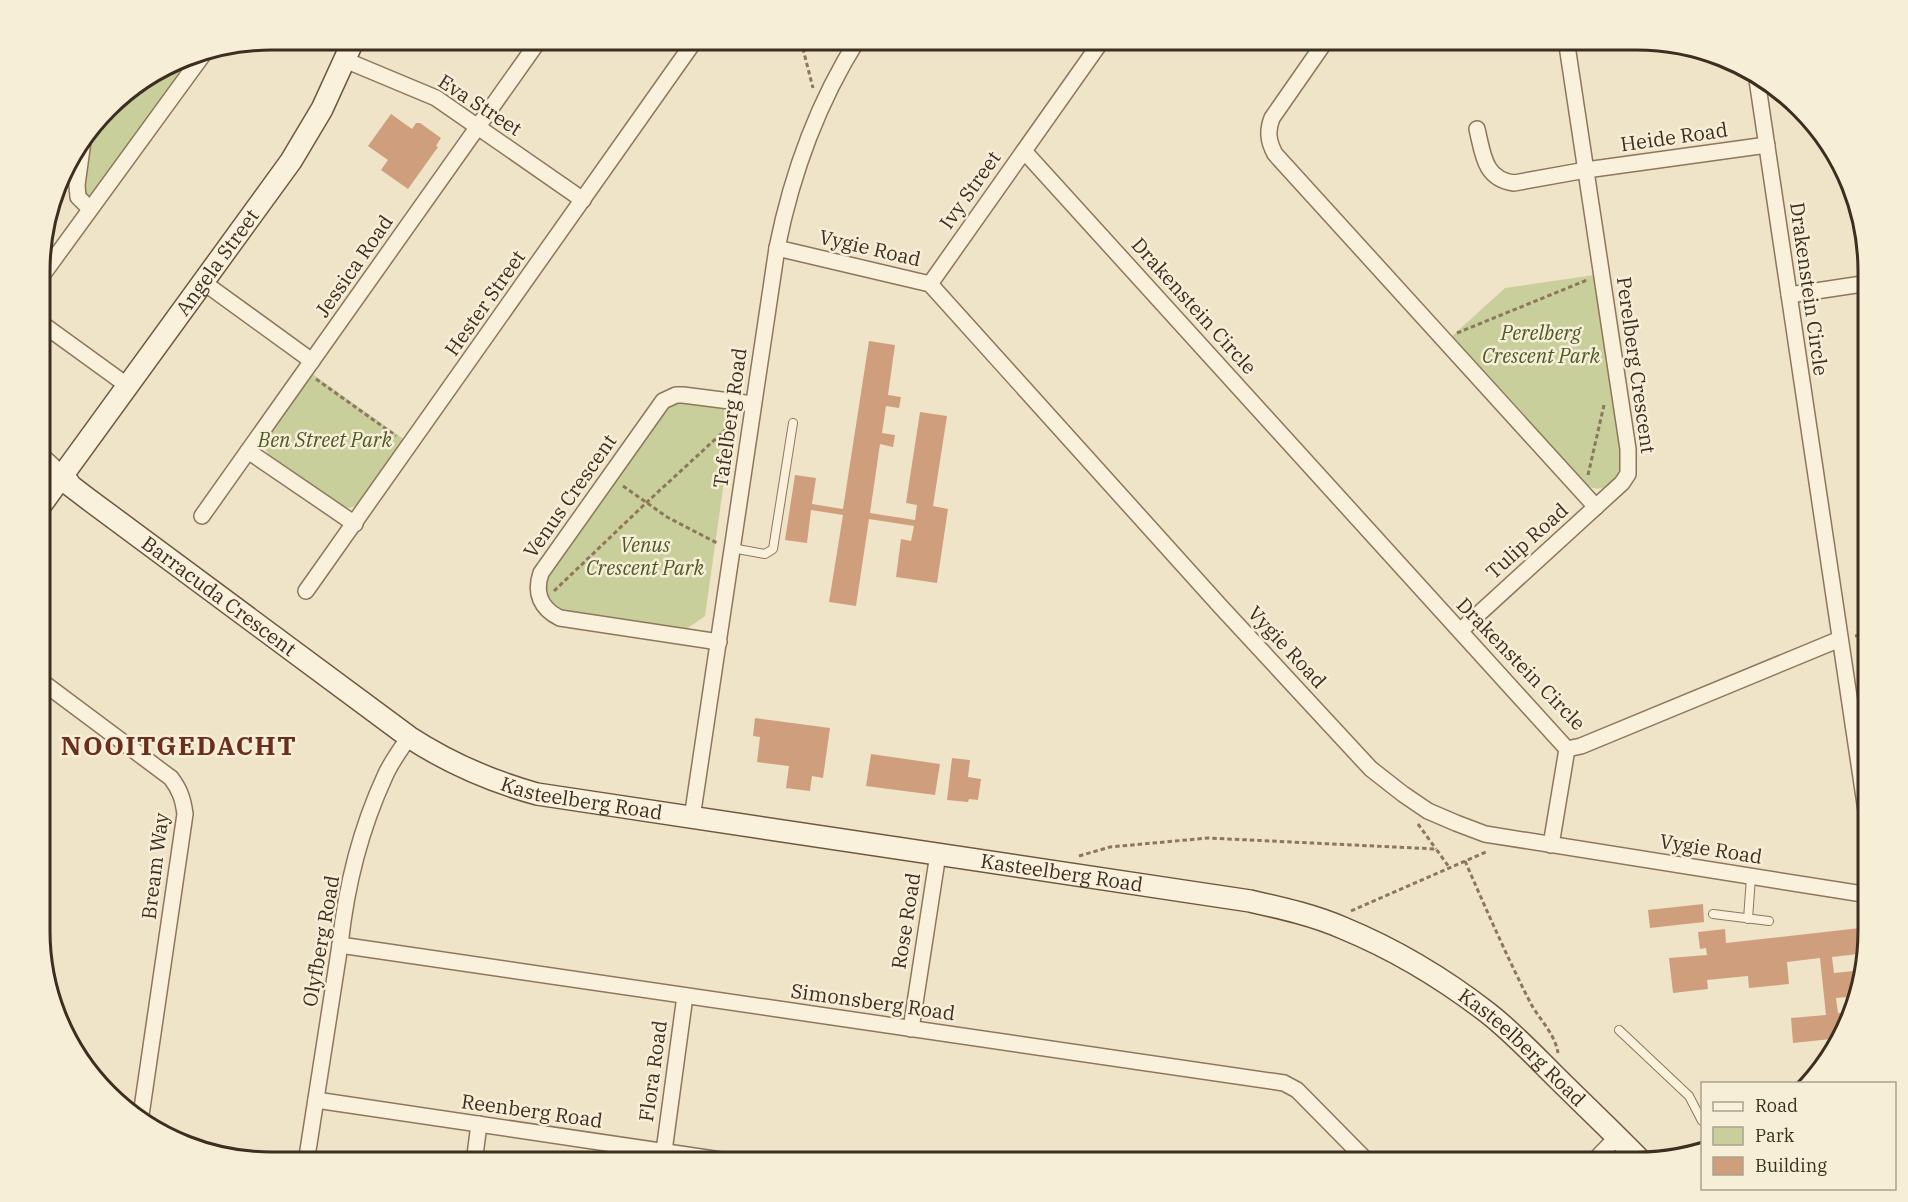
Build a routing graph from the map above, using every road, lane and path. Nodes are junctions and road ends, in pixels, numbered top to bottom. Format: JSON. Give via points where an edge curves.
{"nodes":[{"id":1,"x":349,"y":50,"type":"edge"},
{"id":2,"x":532,"y":50,"type":"edge"},
{"id":3,"x":688,"y":50,"type":"edge"},
{"id":4,"x":804,"y":50,"type":"edge"},
{"id":5,"x":852,"y":50,"type":"edge"},
{"id":6,"x":1095,"y":50,"type":"edge"},
{"id":7,"x":1319,"y":50,"type":"edge"},
{"id":8,"x":1568,"y":50,"type":"edge"},
{"id":9,"x":345,"y":60,"type":"junction"},
{"id":10,"x":198,"y":61,"type":"edge"},
{"id":11,"x":1758,"y":86,"type":"edge"},
{"id":12,"x":817,"y":114,"type":"junction"},
{"id":13,"x":478,"y":126,"type":"junction"},
{"id":14,"x":1477,"y":129,"type":"dead end"},
{"id":15,"x":1767,"y":145,"type":"junction"},
{"id":16,"x":1024,"y":151,"type":"junction"},
{"id":17,"x":81,"y":157,"type":"edge"},
{"id":18,"x":1586,"y":170,"type":"junction"},
{"id":19,"x":583,"y":200,"type":"junction"},
{"id":20,"x":90,"y":209,"type":"junction"},
{"id":21,"x":777,"y":248,"type":"junction"},
{"id":22,"x":50,"y":265,"type":"edge"},
{"id":23,"x":1593,"y":278,"type":"dead end"},
{"id":24,"x":203,"y":282,"type":"junction"},
{"id":25,"x":930,"y":284,"type":"junction"},
{"id":26,"x":1858,"y":285,"type":"edge"},
{"id":27,"x":1789,"y":295,"type":"junction"},
{"id":28,"x":50,"y":330,"type":"edge"},
{"id":29,"x":1458,"y":332,"type":"dead end"},
{"id":30,"x":308,"y":366,"type":"junction"},
{"id":31,"x":128,"y":386,"type":"junction"},
{"id":32,"x":746,"y":403,"type":"junction"},
{"id":33,"x":1604,"y":405,"type":"dead end"},
{"id":34,"x":793,"y":423,"type":"dead end"},
{"id":35,"x":410,"y":446,"type":"junction"},
{"id":36,"x":248,"y":451,"type":"junction"},
{"id":37,"x":50,"y":463,"type":"edge"},
{"id":38,"x":63,"y":475,"type":"junction"},
{"id":39,"x":609,"y":476,"type":"junction"},
{"id":40,"x":1586,"y":484,"type":"dead end"},
{"id":41,"x":50,"y":493,"type":"edge"},
{"id":42,"x":646,"y":503,"type":"junction"},
{"id":43,"x":1596,"y":507,"type":"junction"},
{"id":44,"x":202,"y":516,"type":"dead end"},
{"id":45,"x":355,"y":524,"type":"junction"},
{"id":46,"x":732,"y":549,"type":"junction"},
{"id":47,"x":306,"y":591,"type":"dead end"},
{"id":48,"x":542,"y":602,"type":"junction"},
{"id":49,"x":1460,"y":631,"type":"junction"},
{"id":50,"x":1840,"y":639,"type":"junction"},
{"id":51,"x":719,"y":642,"type":"junction"},
{"id":52,"x":50,"y":688,"type":"edge"},
{"id":53,"x":409,"y":737,"type":"junction"},
{"id":54,"x":1567,"y":749,"type":"junction"},
{"id":55,"x":1858,"y":758,"type":"edge"},
{"id":56,"x":692,"y":818,"type":"junction"},
{"id":57,"x":1418,"y":824,"type":"dead end"},
{"id":58,"x":1551,"y":845,"type":"junction"},
{"id":59,"x":1497,"y":847,"type":"dead end"},
{"id":60,"x":1436,"y":849,"type":"junction"},
{"id":61,"x":938,"y":854,"type":"junction"},
{"id":62,"x":1074,"y":858,"type":"dead end"},
{"id":63,"x":1465,"y":861,"type":"junction"},
{"id":64,"x":1449,"y":867,"type":"junction"},
{"id":65,"x":1751,"y":877,"type":"junction"},
{"id":66,"x":1858,"y":893,"type":"edge"},
{"id":67,"x":1345,"y":915,"type":"dead end"},
{"id":68,"x":1713,"y":915,"type":"dead end"},
{"id":69,"x":1748,"y":918,"type":"junction"},
{"id":70,"x":1769,"y":921,"type":"dead end"},
{"id":71,"x":340,"y":945,"type":"junction"},
{"id":72,"x":685,"y":996,"type":"junction"},
{"id":73,"x":911,"y":1029,"type":"junction"},
{"id":74,"x":1619,"y":1030,"type":"dead end"},
{"id":75,"x":1558,"y":1056,"type":"dead end"},
{"id":76,"x":316,"y":1100,"type":"junction"},
{"id":77,"x":142,"y":1111,"type":"edge"},
{"id":78,"x":1701,"y":1119,"type":"edge"},
{"id":79,"x":480,"y":1124,"type":"junction"},
{"id":80,"x":1617,"y":1137,"type":"junction"},
{"id":81,"x":664,"y":1151,"type":"junction"},
{"id":82,"x":308,"y":1152,"type":"edge"},
{"id":83,"x":476,"y":1152,"type":"edge"},
{"id":84,"x":670,"y":1152,"type":"edge"},
{"id":85,"x":1358,"y":1152,"type":"edge"},
{"id":86,"x":1602,"y":1152,"type":"edge"},
{"id":87,"x":1633,"y":1152,"type":"edge"}],
"edges":[{"from":1,"to":9,"type":"street","name":"Angela Street"},
{"from":2,"to":13,"type":"street","name":"Jessica Road"},
{"from":3,"to":19,"type":"street","name":"Hester Street"},
{"from":4,"to":12,"type":"path"},
{"from":5,"to":12,"type":"street","name":"Tafelberg Road"},
{"from":6,"to":16,"type":"street"},
{"from":7,"to":43,"type":"street","via":[[1272,118],[1269,139],[1275,154]]},
{"from":8,"to":18,"type":"street","name":"Perelberg Crescent"},
{"from":9,"to":13,"type":"street","name":"Eva Street","via":[[436,98]]},
{"from":9,"to":24,"type":"street","name":"Angela Street","via":[[302,144]]},
{"from":10,"to":20,"type":"street"},
{"from":11,"to":15,"type":"street","name":"Drakenstein Circle"},
{"from":12,"to":21,"type":"street","name":"Tafelberg Road","via":[[792,183]]},
{"from":13,"to":19,"type":"street","name":"Eva Street"},
{"from":13,"to":30,"type":"street","name":"Jessica Road"},
{"from":14,"to":18,"type":"street","name":"Heide Road","via":[[1487,168],[1506,182]]},
{"from":15,"to":18,"type":"street","name":"Heide Road"},
{"from":15,"to":27,"type":"street","name":"Drakenstein Circle"},
{"from":16,"to":25,"type":"street","name":"Ivy Street"},
{"from":16,"to":49,"type":"street","name":"Drakenstein Circle"},
{"from":17,"to":20,"type":"street","via":[[78,197]]},
{"from":18,"to":43,"type":"street","name":"Perelberg Crescent","via":[[1629,465],[1622,483]]},
{"from":19,"to":35,"type":"street","name":"Hester Street"},
{"from":20,"to":22,"type":"street"},
{"from":21,"to":25,"type":"street","name":"Vygie Road"},
{"from":21,"to":32,"type":"street","name":"Tafelberg Road"},
{"from":23,"to":29,"type":"path"},
{"from":24,"to":30,"type":"street"},
{"from":24,"to":31,"type":"street","name":"Angela Street"},
{"from":25,"to":58,"type":"street","name":"Vygie Road","via":[[1371,769],[1411,800],[1456,824],[1485,834]]},
{"from":26,"to":27,"type":"street"},
{"from":27,"to":50,"type":"street","name":"Drakenstein Circle"},
{"from":28,"to":31,"type":"street"},
{"from":30,"to":35,"type":"path"},
{"from":30,"to":36,"type":"street","name":"Jessica Road"},
{"from":31,"to":38,"type":"street","name":"Angela Street"},
{"from":32,"to":39,"type":"street","name":"Venus Crescent","via":[[683,395],[670,397],[658,406]]},
{"from":32,"to":42,"type":"path","via":[[735,422]]},
{"from":32,"to":46,"type":"street","name":"Tafelberg Road"},
{"from":33,"to":40,"type":"path"},
{"from":34,"to":46,"type":"lane","via":[[773,549],[765,554]]},
{"from":35,"to":45,"type":"street","name":"Hester Street"},
{"from":36,"to":44,"type":"street","name":"Jessica Road"},
{"from":36,"to":45,"type":"street"},
{"from":37,"to":38,"type":"street"},
{"from":38,"to":41,"type":"street"},
{"from":38,"to":53,"type":"street","name":"Barracuda Crescent","via":[[88,499]]},
{"from":39,"to":42,"type":"path"},
{"from":39,"to":48,"type":"street","name":"Venus Crescent","via":[[541,573],[538,588]]},
{"from":42,"to":46,"type":"path"},
{"from":42,"to":48,"type":"path"},
{"from":43,"to":49,"type":"street","name":"Tulip Road"},
{"from":45,"to":47,"type":"street","name":"Hester Street"},
{"from":46,"to":51,"type":"street","name":"Tafelberg Road"},
{"from":48,"to":51,"type":"street","via":[[560,618]]},
{"from":49,"to":54,"type":"street","name":"Drakenstein Circle"},
{"from":50,"to":54,"type":"street","name":"Drakenstein Circle"},
{"from":50,"to":55,"type":"street"},
{"from":51,"to":56,"type":"street","name":"Tafelberg Road"},
{"from":52,"to":77,"type":"street","name":"Bream Way","via":[[171,778],[183,801],[185,814]]},
{"from":53,"to":56,"type":"street","name":"Kasteelberg Road","via":[[459,766],[510,787]]},
{"from":53,"to":71,"type":"street","name":"Olyfberg Road","via":[[386,775],[369,817],[344,911]]},
{"from":54,"to":58,"type":"street"},
{"from":56,"to":61,"type":"street","name":"Kasteelberg Road"},
{"from":57,"to":60,"type":"path"},
{"from":58,"to":65,"type":"street","name":"Vygie Road"},
{"from":59,"to":63,"type":"path"},
{"from":60,"to":62,"type":"path","via":[[1208,838],[1110,847]]},
{"from":60,"to":64,"type":"path"},
{"from":61,"to":73,"type":"street","name":"Rose Road"},
{"from":61,"to":80,"type":"street","name":"Kasteelberg Road","via":[[1250,901],[1342,927],[1421,968],[1490,1015]]},
{"from":63,"to":64,"type":"path"},
{"from":63,"to":75,"type":"path","via":[[1528,997],[1553,1037]]},
{"from":64,"to":67,"type":"path"},
{"from":65,"to":66,"type":"street","name":"Vygie Road"},
{"from":65,"to":69,"type":"lane"},
{"from":68,"to":69,"type":"lane"},
{"from":69,"to":70,"type":"lane"},
{"from":71,"to":72,"type":"street","name":"Simonsberg Road"},
{"from":71,"to":76,"type":"street","name":"Olyfberg Road"},
{"from":72,"to":73,"type":"street","name":"Simonsberg Road"},
{"from":72,"to":81,"type":"street","name":"Flora Road"},
{"from":73,"to":85,"type":"street","name":"Simonsberg Road","via":[[1284,1083],[1297,1090]]},
{"from":74,"to":78,"type":"lane","via":[[1689,1096]]},
{"from":76,"to":79,"type":"street","name":"Reenberg Road"},
{"from":76,"to":82,"type":"street","name":"Olyfberg Road"},
{"from":79,"to":81,"type":"street","name":"Reenberg Road"},
{"from":79,"to":83,"type":"street"},
{"from":80,"to":86,"type":"street"},
{"from":80,"to":87,"type":"street","name":"Kasteelberg Road"},
{"from":81,"to":84,"type":"street","name":"Reenberg Road"}]}
